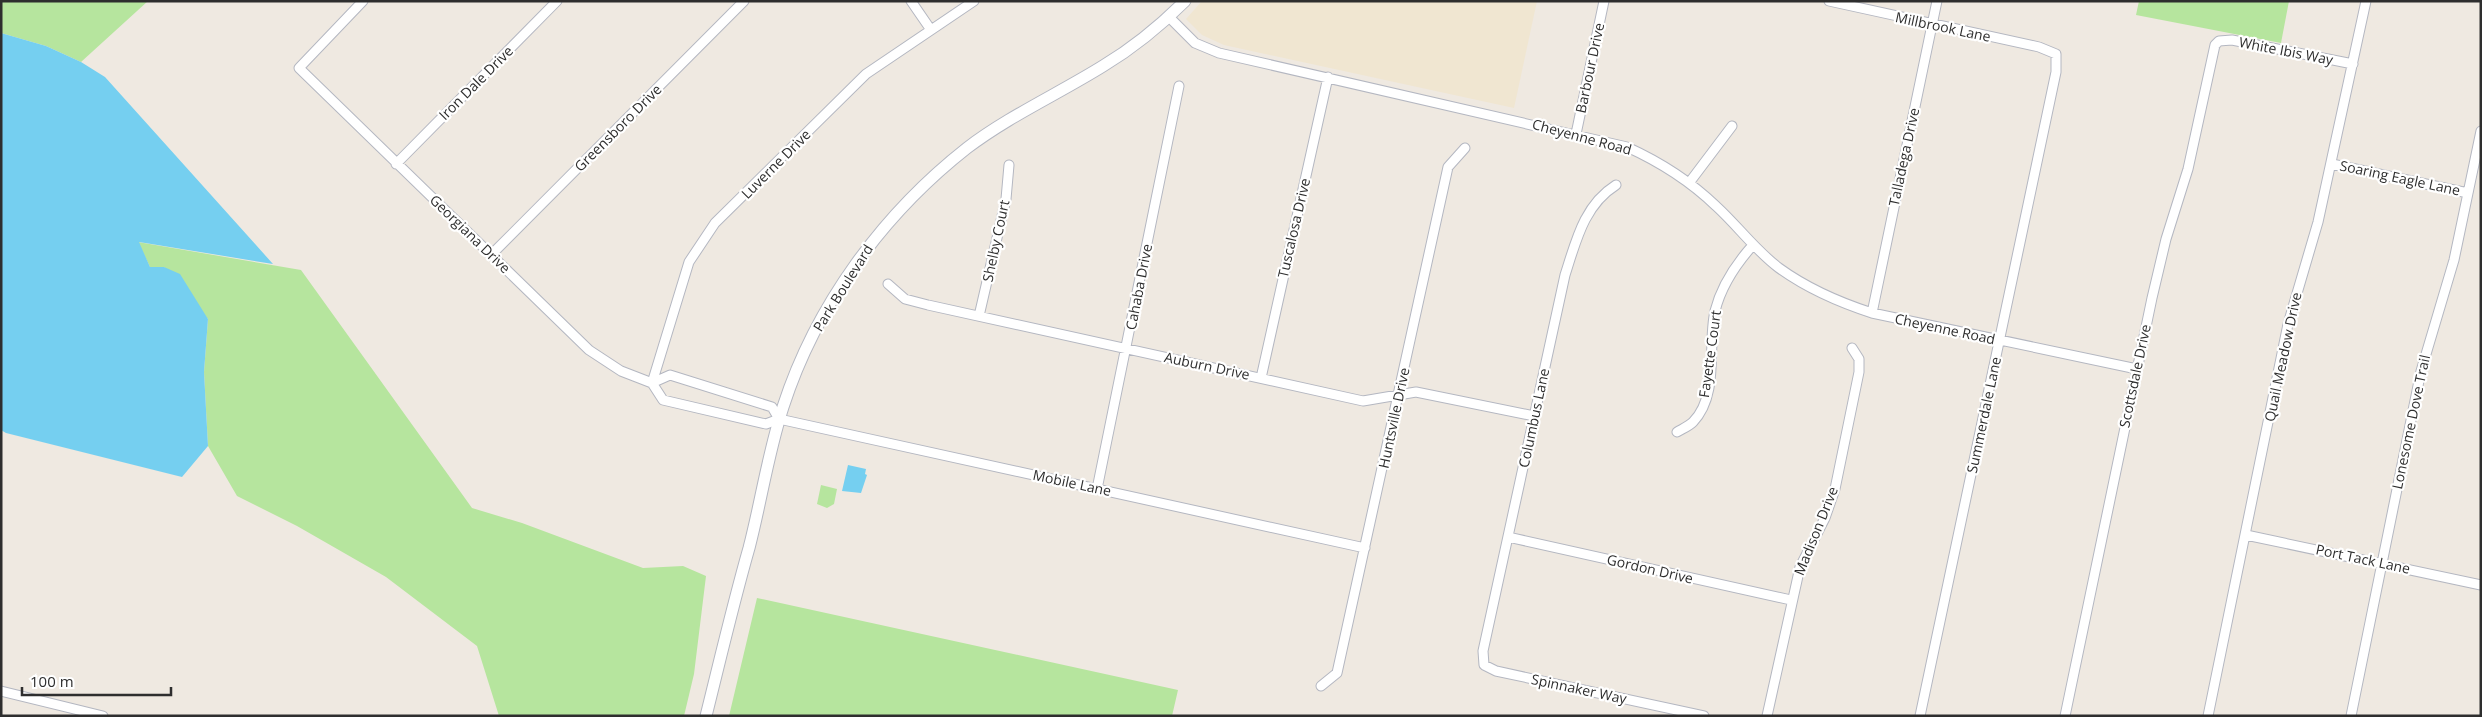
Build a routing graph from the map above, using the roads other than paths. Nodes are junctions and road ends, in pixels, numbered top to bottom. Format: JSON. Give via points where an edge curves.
{"nodes":[{"id":1,"x":556,"y":1,"type":"edge"},
{"id":2,"x":744,"y":1,"type":"edge"},
{"id":3,"x":911,"y":1,"type":"edge"},
{"id":4,"x":974,"y":1,"type":"edge"},
{"id":5,"x":1185,"y":1,"type":"edge"},
{"id":6,"x":1604,"y":1,"type":"edge"},
{"id":7,"x":1829,"y":1,"type":"edge"},
{"id":8,"x":1937,"y":1,"type":"edge"},
{"id":9,"x":2366,"y":1,"type":"edge"},
{"id":10,"x":358,"y":3,"type":"edge"},
{"id":11,"x":1169,"y":17,"type":"junction"},
{"id":12,"x":1932,"y":24,"type":"junction"},
{"id":13,"x":931,"y":30,"type":"junction"},
{"id":14,"x":2219,"y":41,"type":"joint"},
{"id":15,"x":2056,"y":54,"type":"joint"},
{"id":16,"x":2353,"y":64,"type":"junction"},
{"id":17,"x":1328,"y":77,"type":"junction"},
{"id":18,"x":1179,"y":86,"type":"dead end"},
{"id":19,"x":1732,"y":126,"type":"dead end"},
{"id":20,"x":2481,"y":131,"type":"edge"},
{"id":21,"x":1576,"y":134,"type":"junction"},
{"id":22,"x":1465,"y":148,"type":"dead end"},
{"id":23,"x":396,"y":164,"type":"junction"},
{"id":24,"x":2332,"y":164,"type":"junction"},
{"id":25,"x":1009,"y":165,"type":"dead end"},
{"id":26,"x":1689,"y":183,"type":"junction"},
{"id":27,"x":1616,"y":185,"type":"dead end"},
{"id":28,"x":2468,"y":192,"type":"junction"},
{"id":29,"x":1753,"y":246,"type":"junction"},
{"id":30,"x":492,"y":254,"type":"junction"},
{"id":31,"x":888,"y":284,"type":"dead end"},
{"id":32,"x":1872,"y":313,"type":"junction"},
{"id":33,"x":979,"y":316,"type":"junction"},
{"id":34,"x":2000,"y":341,"type":"junction"},
{"id":35,"x":1852,"y":348,"type":"dead end"},
{"id":36,"x":1126,"y":349,"type":"junction"},
{"id":37,"x":2137,"y":369,"type":"junction"},
{"id":38,"x":1261,"y":378,"type":"junction"},
{"id":39,"x":652,"y":383,"type":"junction"},
{"id":40,"x":1399,"y":395,"type":"junction"},
{"id":41,"x":1534,"y":416,"type":"junction"},
{"id":42,"x":779,"y":419,"type":"junction"},
{"id":43,"x":1677,"y":432,"type":"dead end"},
{"id":44,"x":1097,"y":489,"type":"junction"},
{"id":45,"x":2246,"y":535,"type":"junction"},
{"id":46,"x":1508,"y":538,"type":"junction"},
{"id":47,"x":1365,"y":548,"type":"junction"},
{"id":48,"x":2382,"y":563,"type":"junction"},
{"id":49,"x":2481,"y":585,"type":"edge"},
{"id":50,"x":1791,"y":600,"type":"junction"},
{"id":51,"x":1484,"y":665,"type":"joint"},
{"id":52,"x":1321,"y":686,"type":"dead end"},
{"id":53,"x":1,"y":691,"type":"edge"},
{"id":54,"x":103,"y":716,"type":"edge"},
{"id":55,"x":706,"y":716,"type":"edge"},
{"id":56,"x":1704,"y":716,"type":"edge"},
{"id":57,"x":1767,"y":716,"type":"edge"},
{"id":58,"x":1920,"y":716,"type":"edge"},
{"id":59,"x":2065,"y":716,"type":"edge"},
{"id":60,"x":2208,"y":716,"type":"edge"},
{"id":61,"x":2351,"y":716,"type":"edge"}],
"edges":[{"from":1,"to":23,"type":"street","name":"Iron Dale Drive"},
{"from":2,"to":30,"type":"street","name":"Greensboro Drive"},
{"from":3,"to":13,"type":"street"},
{"from":4,"to":13,"type":"street","name":"Luverne Drive"},
{"from":5,"to":11,"type":"main road","name":"Park Boulevard"},
{"from":6,"to":21,"type":"street","name":"Barbour Drive"},
{"from":7,"to":12,"type":"street","name":"Millbrook Lane"},
{"from":8,"to":12,"type":"street","name":"Talladega Drive"},
{"from":9,"to":16,"type":"street","name":"Quail Meadow Drive"},
{"from":10,"to":23,"type":"street","name":"Georgiana Drive","via":[[299,68]]},
{"from":11,"to":17,"type":"street","name":"Cheyenne Road","via":[[1190,39],[1206,49]]},
{"from":11,"to":42,"type":"main road","name":"Park Boulevard","via":[[1105,65],[990,132],[952,160],[916,193],[871,243],[837,293],[806,352]]},
{"from":12,"to":15,"type":"street","name":"Millbrook Lane","via":[[2039,47]]},
{"from":12,"to":32,"type":"street","name":"Talladega Drive"},
{"from":13,"to":39,"type":"street","name":"Luverne Drive","via":[[866,74],[715,223],[689,262]]},
{"from":14,"to":16,"type":"street","name":"White Ibis Way","via":[[2232,40]]},
{"from":14,"to":37,"type":"street","name":"Scottsdale Drive","via":[[2212,52],[2188,169],[2166,239]]},
{"from":15,"to":34,"type":"street","name":"Summerdale Lane","via":[[2056,72]]},
{"from":16,"to":24,"type":"street","name":"Quail Meadow Drive"},
{"from":17,"to":21,"type":"street","name":"Cheyenne Road"},
{"from":17,"to":38,"type":"street","name":"Tuscalosa Drive"},
{"from":18,"to":36,"type":"street","name":"Cahaba Drive"},
{"from":19,"to":26,"type":"street"},
{"from":20,"to":28,"type":"street","name":"Lonesome Dove Trail"},
{"from":21,"to":26,"type":"street","name":"Cheyenne Road","via":[[1627,147],[1656,160]]},
{"from":22,"to":40,"type":"street","name":"Huntsville Drive","via":[[1448,167]]},
{"from":23,"to":30,"type":"street","name":"Georgiana Drive"},
{"from":24,"to":28,"type":"street","name":"Soaring Eagle Lane"},
{"from":24,"to":45,"type":"street","name":"Quail Meadow Drive","via":[[2288,324]]},
{"from":25,"to":33,"type":"street","name":"Shelby Court","via":[[1006,199]]},
{"from":26,"to":29,"type":"street","name":"Cheyenne Road","via":[[1717,206]]},
{"from":27,"to":41,"type":"street","name":"Columbus Lane","via":[[1590,208],[1575,243]]},
{"from":28,"to":48,"type":"street","name":"Lonesome Dove Trail","via":[[2454,260],[2420,371]]},
{"from":29,"to":32,"type":"street","name":"Cheyenne Road","via":[[1807,287]]},
{"from":29,"to":43,"type":"street","name":"Fayette Court","via":[[1728,279],[1715,310],[1705,400],[1693,422]]},
{"from":30,"to":39,"type":"street","name":"Georgiana Drive","via":[[589,350],[621,371]]},
{"from":31,"to":33,"type":"street","name":"Auburn Drive","via":[[905,299]]},
{"from":32,"to":34,"type":"street","name":"Cheyenne Road"},
{"from":33,"to":36,"type":"street","name":"Auburn Drive"},
{"from":34,"to":37,"type":"street","name":"Cheyenne Road"},
{"from":34,"to":58,"type":"street","name":"Summerdale Lane"},
{"from":35,"to":50,"type":"street","name":"Madison Drive","via":[[1859,359],[1859,372],[1835,489],[1825,518],[1800,566]]},
{"from":36,"to":38,"type":"street","name":"Auburn Drive"},
{"from":36,"to":44,"type":"street","name":"Cahaba Drive"},
{"from":37,"to":59,"type":"street","name":"Scottsdale Drive"},
{"from":38,"to":40,"type":"street","name":"Auburn Drive","via":[[1363,400]]},
{"from":39,"to":42,"type":"street","name":"Georgiana Drive","via":[[663,400],[766,424]]},
{"from":39,"to":42,"type":"street","via":[[670,375],[772,407]]},
{"from":40,"to":41,"type":"street","name":"Auburn Drive","via":[[1416,392]]},
{"from":40,"to":47,"type":"street","name":"Huntsville Drive"},
{"from":41,"to":46,"type":"street","name":"Columbus Lane"},
{"from":42,"to":44,"type":"street","name":"Mobile Lane"},
{"from":42,"to":55,"type":"main road","name":"Park Boulevard"},
{"from":44,"to":47,"type":"street","name":"Mobile Lane"},
{"from":45,"to":48,"type":"street","name":"Port Tack Lane"},
{"from":45,"to":60,"type":"street","name":"Quail Meadow Drive"},
{"from":46,"to":50,"type":"street","name":"Gordon Drive"},
{"from":46,"to":51,"type":"street","name":"Columbus Lane","via":[[1483,651]]},
{"from":47,"to":52,"type":"street","name":"Huntsville Drive","via":[[1337,673]]},
{"from":48,"to":49,"type":"street","name":"Port Tack Lane"},
{"from":48,"to":61,"type":"street","name":"Lonesome Dove Trail"},
{"from":50,"to":57,"type":"street","name":"Madison Drive"},
{"from":51,"to":56,"type":"street","name":"Spinnaker Way","via":[[1496,671]]},
{"from":53,"to":54,"type":"street"}]}
